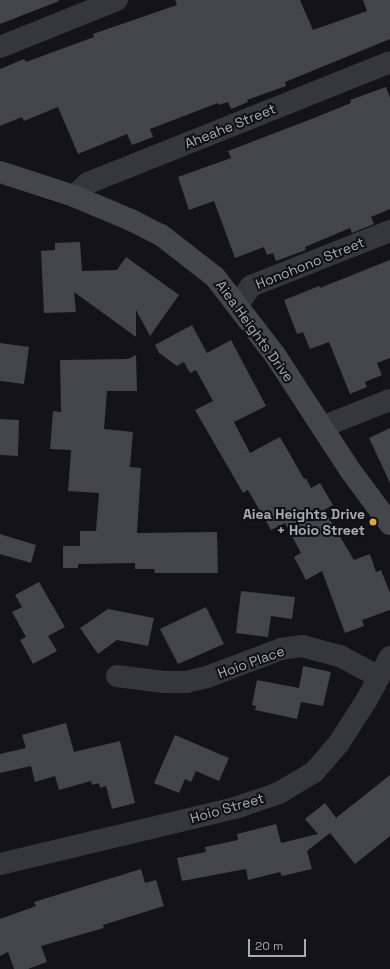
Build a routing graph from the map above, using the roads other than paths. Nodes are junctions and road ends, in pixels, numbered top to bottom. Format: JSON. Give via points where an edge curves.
{"nodes":[{"id":1,"x":117,"y":0,"type":"edge"},
{"id":2,"x":0,"y":47,"type":"edge"},
{"id":3,"x":390,"y":62,"type":"edge"},
{"id":4,"x":0,"y":172,"type":"edge"},
{"id":5,"x":74,"y":196,"type":"junction"},
{"id":6,"x":390,"y":231,"type":"edge"},
{"id":7,"x":238,"y":304,"type":"junction"},
{"id":8,"x":390,"y":400,"type":"edge"},
{"id":9,"x":322,"y":427,"type":"junction"},
{"id":10,"x":390,"y":524,"type":"edge"},
{"id":11,"x":390,"y":657,"type":"edge"},
{"id":12,"x":117,"y":676,"type":"dead end"},
{"id":13,"x":379,"y":677,"type":"junction"},
{"id":14,"x":0,"y":864,"type":"edge"}],
"edges":[{"from":1,"to":2,"type":"street"},
{"from":3,"to":5,"type":"street","name":"Aheahe Street","via":[[88,183]]},
{"from":4,"to":5,"type":"street","name":"Aiea Heights Drive"},
{"from":5,"to":7,"type":"street","name":"Aiea Heights Drive","via":[[161,235],[215,277]]},
{"from":6,"to":7,"type":"street","name":"Honohono Street","via":[[251,286]]},
{"from":7,"to":9,"type":"street","name":"Aiea Heights Drive"},
{"from":8,"to":9,"type":"street"},
{"from":9,"to":10,"type":"street","name":"Aiea Heights Drive","via":[[366,494]]},
{"from":11,"to":13,"type":"street","name":"Hoio Street"},
{"from":12,"to":13,"type":"street","name":"Hoio Place","via":[[186,682],[207,678],[281,649],[302,646],[340,656]]},
{"from":13,"to":14,"type":"street","name":"Hoio Street","via":[[339,743],[314,772],[279,792],[235,808]]}]}
